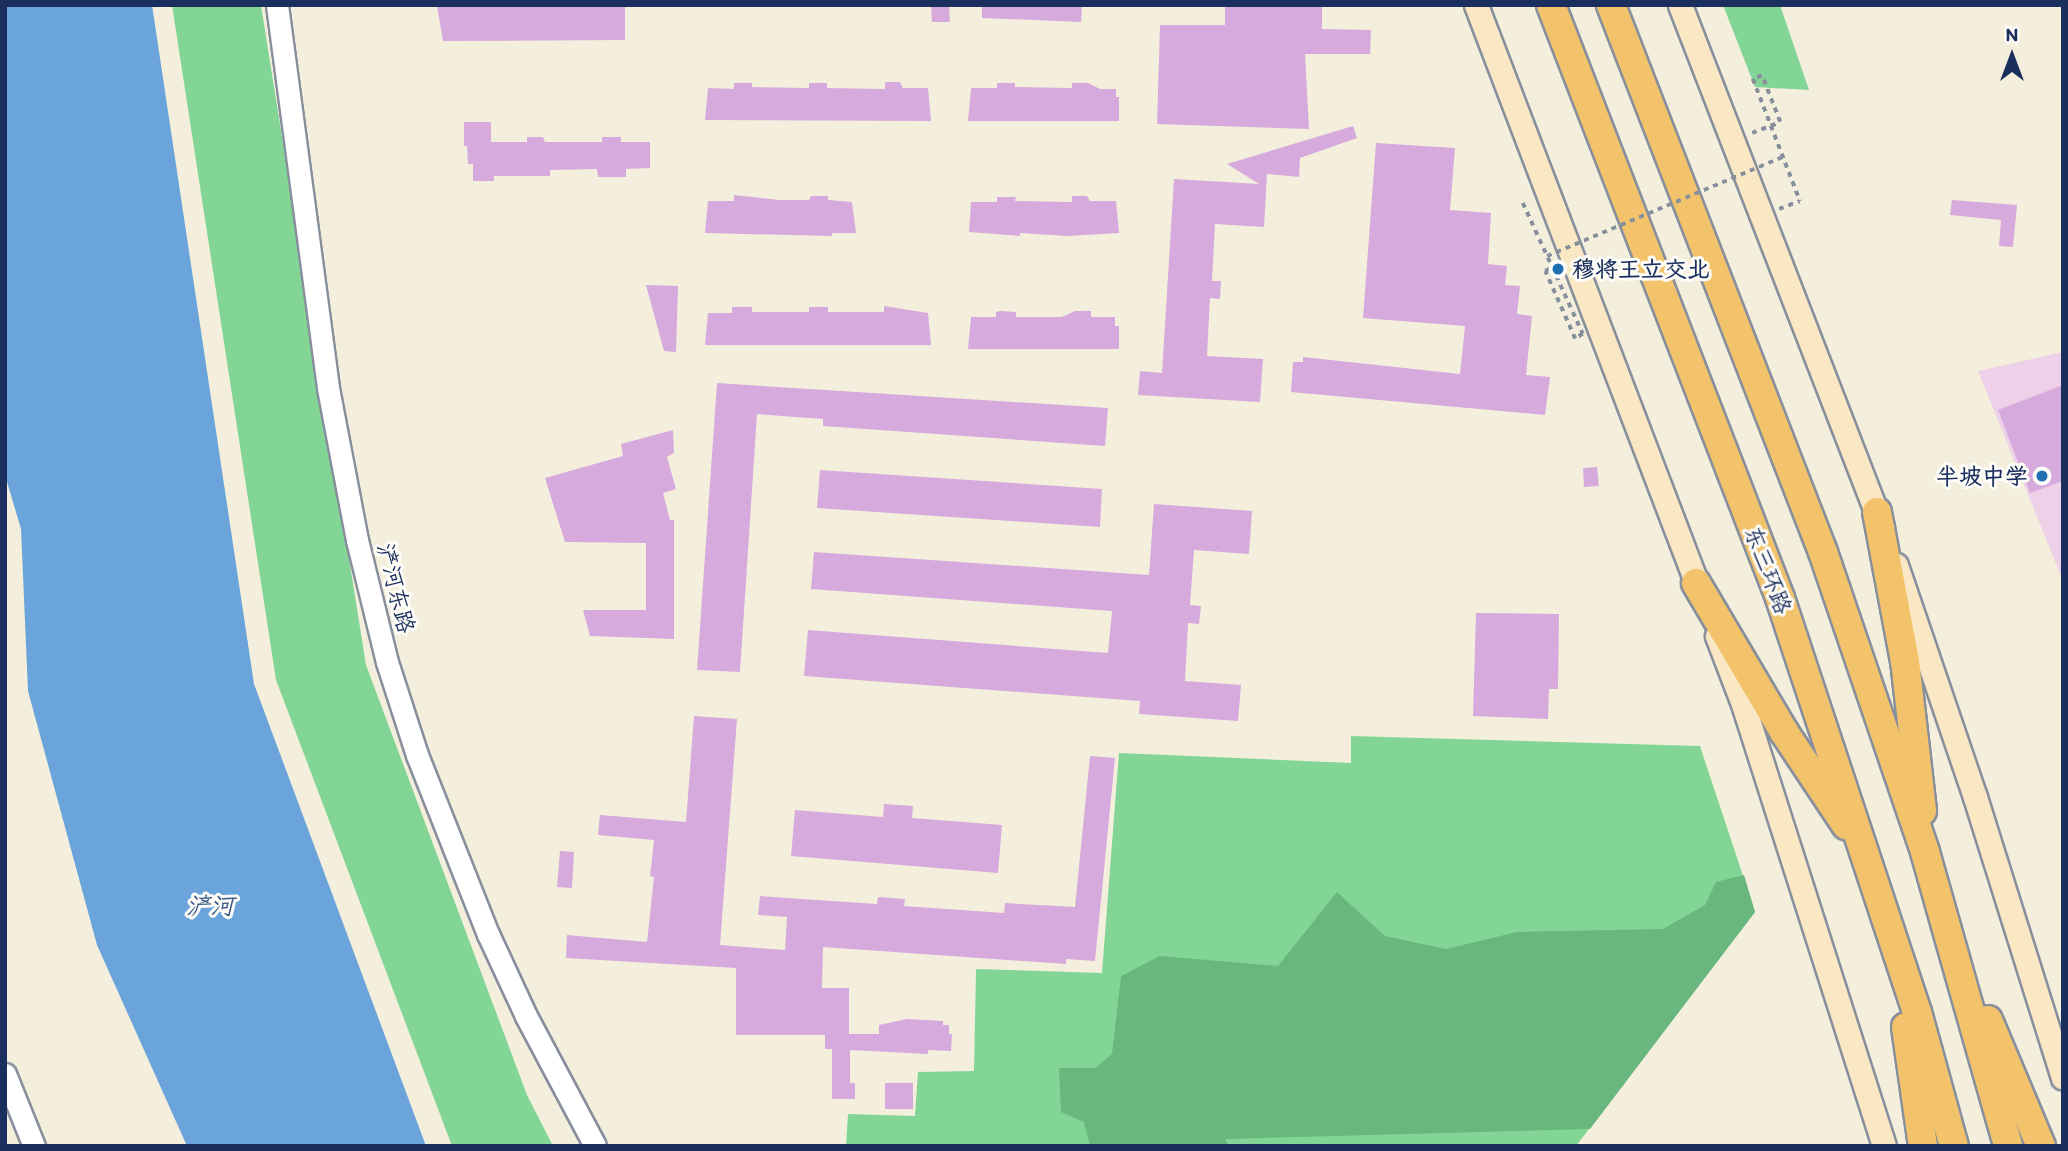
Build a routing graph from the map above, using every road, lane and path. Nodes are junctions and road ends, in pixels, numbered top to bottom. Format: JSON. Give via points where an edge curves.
{"nodes":[{"id":1,"x":277,"y":5,"type":"edge"},
{"id":2,"x":1476,"y":5,"type":"edge"},
{"id":3,"x":1551,"y":5,"type":"edge"},
{"id":4,"x":1611,"y":5,"type":"edge"},
{"id":5,"x":1679,"y":5,"type":"edge"},
{"id":6,"x":1733,"y":141,"type":"junction"},
{"id":7,"x":1783,"y":157,"type":"junction"},
{"id":8,"x":1800,"y":201,"type":"dead end"},
{"id":9,"x":1522,"y":203,"type":"dead end"},
{"id":10,"x":1547,"y":256,"type":"junction"},
{"id":11,"x":1545,"y":271,"type":"dead end"},
{"id":12,"x":1877,"y":512,"type":"junction"},
{"id":13,"x":1696,"y":583,"type":"junction"},
{"id":14,"x":1861,"y":848,"type":"junction"},
{"id":15,"x":1926,"y":852,"type":"junction"},
{"id":16,"x":1950,"y":935,"type":"junction"},
{"id":17,"x":1894,"y":945,"type":"junction"},
{"id":18,"x":5,"y":1074,"type":"edge"},
{"id":19,"x":2063,"y":1078,"type":"edge"},
{"id":20,"x":34,"y":1146,"type":"edge"},
{"id":21,"x":595,"y":1146,"type":"edge"},
{"id":22,"x":1884,"y":1146,"type":"edge"},
{"id":23,"x":1923,"y":1146,"type":"edge"},
{"id":24,"x":1954,"y":1146,"type":"edge"},
{"id":25,"x":2008,"y":1146,"type":"edge"},
{"id":26,"x":2041,"y":1146,"type":"edge"}],
"edges":[{"from":1,"to":21,"type":"street","name":"浐河东路","via":[[330,401],[387,662],[421,766],[488,934]]},
{"from":2,"to":13,"type":"main road"},
{"from":3,"to":14,"type":"highway","name":"东三环路","via":[[1780,598]]},
{"from":4,"to":15,"type":"highway","via":[[1823,552]]},
{"from":5,"to":6,"type":"main road"},
{"from":6,"to":7,"type":"path","bridge":true,"via":[[1780,122],[1762,76],[1753,79]]},
{"from":6,"to":12,"type":"main road"},
{"from":7,"to":8,"type":"path","bridge":true},
{"from":7,"to":10,"type":"path","bridge":true},
{"from":9,"to":10,"type":"path","bridge":true},
{"from":10,"to":11,"type":"path","bridge":true,"via":[[1583,334],[1575,339]]},
{"from":12,"to":15,"type":"highway","via":[[1905,661]]},
{"from":12,"to":19,"type":"main road","via":[[1971,784]]},
{"from":13,"to":14,"type":"highway","via":[[1784,732]]},
{"from":13,"to":22,"type":"main road","via":[[1747,717]]},
{"from":14,"to":17,"type":"highway","name":"东三环路"},
{"from":15,"to":16,"type":"highway"},
{"from":16,"to":25,"type":"highway"},
{"from":16,"to":26,"type":"highway"},
{"from":17,"to":23,"type":"highway"},
{"from":17,"to":24,"type":"highway","name":"东三环路"},
{"from":18,"to":20,"type":"street"}]}
